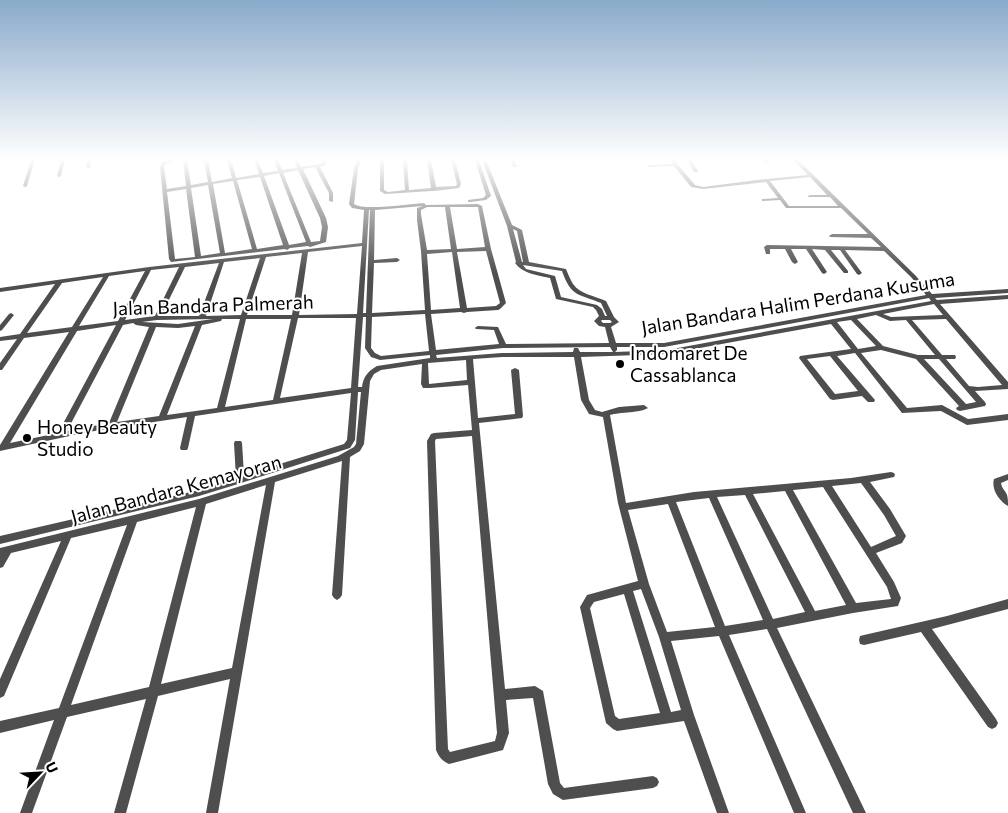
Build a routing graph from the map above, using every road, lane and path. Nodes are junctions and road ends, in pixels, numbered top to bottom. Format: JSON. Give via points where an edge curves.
{"nodes":[{"id":1,"x":166,"y":198,"type":"edge"},
{"id":2,"x":190,"y":198,"type":"edge"},
{"id":3,"x":212,"y":198,"type":"edge"},
{"id":4,"x":241,"y":198,"type":"edge"},
{"id":5,"x":269,"y":198,"type":"edge"},
{"id":6,"x":291,"y":198,"type":"edge"},
{"id":7,"x":314,"y":198,"type":"edge"},
{"id":8,"x":330,"y":198,"type":"edge"},
{"id":9,"x":352,"y":198,"type":"edge"},
{"id":10,"x":487,"y":198,"type":"edge"},
{"id":11,"x":499,"y":198,"type":"edge"},
{"id":12,"x":833,"y":198,"type":"edge"},
{"id":13,"x":781,"y":199,"type":"joint"},
{"id":14,"x":764,"y":200,"type":"dead end"},
{"id":15,"x":330,"y":201,"type":"dead end"},
{"id":16,"x":447,"y":206,"type":"junction"},
{"id":17,"x":843,"y":207,"type":"junction"},
{"id":18,"x":370,"y":208,"type":"junction"},
{"id":19,"x":510,"y":226,"type":"junction"},
{"id":20,"x":832,"y":236,"type":"dead end"},
{"id":21,"x":873,"y":236,"type":"junction"},
{"id":22,"x":365,"y":244,"type":"junction"},
{"id":23,"x":310,"y":245,"type":"junction"},
{"id":24,"x":787,"y":247,"type":"junction"},
{"id":25,"x":286,"y":248,"type":"junction"},
{"id":26,"x":488,"y":248,"type":"junction"},
{"id":27,"x":808,"y":248,"type":"junction"},
{"id":28,"x":827,"y":248,"type":"junction"},
{"id":29,"x":842,"y":248,"type":"junction"},
{"id":30,"x":886,"y":249,"type":"junction"},
{"id":31,"x":454,"y":250,"type":"junction"},
{"id":32,"x":255,"y":251,"type":"junction"},
{"id":33,"x":305,"y":251,"type":"junction"},
{"id":34,"x":424,"y":252,"type":"junction"},
{"id":35,"x":768,"y":253,"type":"dead end"},
{"id":36,"x":264,"y":255,"type":"junction"},
{"id":37,"x":198,"y":258,"type":"junction"},
{"id":38,"x":223,"y":258,"type":"junction"},
{"id":39,"x":397,"y":260,"type":"dead end"},
{"id":40,"x":371,"y":262,"type":"junction"},
{"id":41,"x":526,"y":262,"type":"junction"},
{"id":42,"x":796,"y":262,"type":"dead end"},
{"id":43,"x":518,"y":263,"type":"junction"},
{"id":44,"x":182,"y":266,"type":"junction"},
{"id":45,"x":149,"y":269,"type":"junction"},
{"id":46,"x":824,"y":272,"type":"dead end"},
{"id":47,"x":846,"y":272,"type":"dead end"},
{"id":48,"x":859,"y":273,"type":"dead end"},
{"id":49,"x":107,"y":275,"type":"junction"},
{"id":50,"x":565,"y":275,"type":"junction"},
{"id":51,"x":553,"y":277,"type":"junction"},
{"id":52,"x":60,"y":281,"type":"junction"},
{"id":53,"x":0,"y":290,"type":"edge"},
{"id":54,"x":1008,"y":295,"type":"edge"},
{"id":55,"x":933,"y":299,"type":"junction"},
{"id":56,"x":464,"y":311,"type":"junction"},
{"id":57,"x":429,"y":313,"type":"junction"},
{"id":58,"x":876,"y":313,"type":"junction"},
{"id":59,"x":11,"y":315,"type":"dead end"},
{"id":60,"x":369,"y":315,"type":"junction"},
{"id":61,"x":359,"y":316,"type":"junction"},
{"id":62,"x":826,"y":316,"type":"junction"},
{"id":63,"x":295,"y":317,"type":"junction"},
{"id":64,"x":611,"y":317,"type":"junction"},
{"id":65,"x":949,"y":317,"type":"junction"},
{"id":66,"x":157,"y":318,"type":"junction"},
{"id":67,"x":243,"y":318,"type":"junction"},
{"id":68,"x":602,"y":318,"type":"junction"},
{"id":69,"x":853,"y":318,"type":"junction"},
{"id":70,"x":908,"y":319,"type":"junction"},
{"id":71,"x":201,"y":320,"type":"junction"},
{"id":72,"x":120,"y":322,"type":"junction"},
{"id":73,"x":129,"y":322,"type":"junction"},
{"id":74,"x":833,"y":322,"type":"junction"},
{"id":75,"x":153,"y":326,"type":"junction"},
{"id":76,"x":608,"y":326,"type":"junction"},
{"id":77,"x":75,"y":328,"type":"junction"},
{"id":78,"x":478,"y":328,"type":"dead end"},
{"id":79,"x":0,"y":329,"type":"edge"},
{"id":80,"x":22,"y":336,"type":"junction"},
{"id":81,"x":0,"y":340,"type":"edge"},
{"id":82,"x":611,"y":341,"type":"junction"},
{"id":83,"x":503,"y":346,"type":"junction"},
{"id":84,"x":575,"y":346,"type":"junction"},
{"id":85,"x":368,"y":348,"type":"junction"},
{"id":86,"x":881,"y":348,"type":"junction"},
{"id":87,"x":357,"y":349,"type":"junction"},
{"id":88,"x":857,"y":350,"type":"junction"},
{"id":89,"x":577,"y":354,"type":"junction"},
{"id":90,"x":616,"y":354,"type":"junction"},
{"id":91,"x":832,"y":354,"type":"junction"},
{"id":92,"x":433,"y":356,"type":"junction"},
{"id":93,"x":918,"y":357,"type":"junction"},
{"id":94,"x":953,"y":357,"type":"dead end"},
{"id":95,"x":469,"y":358,"type":"junction"},
{"id":96,"x":940,"y":358,"type":"junction"},
{"id":97,"x":424,"y":362,"type":"junction"},
{"id":98,"x":0,"y":368,"type":"edge"},
{"id":99,"x":515,"y":370,"type":"dead end"},
{"id":100,"x":471,"y":382,"type":"junction"},
{"id":101,"x":364,"y":389,"type":"junction"},
{"id":102,"x":969,"y":389,"type":"junction"},
{"id":103,"x":354,"y":392,"type":"junction"},
{"id":104,"x":864,"y":392,"type":"junction"},
{"id":105,"x":871,"y":400,"type":"dead end"},
{"id":106,"x":276,"y":402,"type":"junction"},
{"id":107,"x":964,"y":407,"type":"junction"},
{"id":108,"x":644,"y":408,"type":"dead end"},
{"id":109,"x":220,"y":410,"type":"junction"},
{"id":110,"x":948,"y":410,"type":"junction"},
{"id":111,"x":192,"y":414,"type":"junction"},
{"id":112,"x":606,"y":414,"type":"junction"},
{"id":113,"x":162,"y":418,"type":"junction"},
{"id":114,"x":1008,"y":418,"type":"edge"},
{"id":115,"x":474,"y":421,"type":"junction"},
{"id":116,"x":112,"y":426,"type":"junction"},
{"id":117,"x":475,"y":433,"type":"junction"},
{"id":118,"x":61,"y":434,"type":"junction"},
{"id":119,"x":238,"y":444,"type":"dead end"},
{"id":120,"x":347,"y":446,"type":"junction"},
{"id":121,"x":1,"y":448,"type":"edge"},
{"id":122,"x":184,"y":448,"type":"dead end"},
{"id":123,"x":357,"y":449,"type":"junction"},
{"id":124,"x":346,"y":456,"type":"junction"},
{"id":125,"x":892,"y":474,"type":"dead end"},
{"id":126,"x":1008,"y":477,"type":"edge"},
{"id":127,"x":863,"y":479,"type":"junction"},
{"id":128,"x":240,"y":481,"type":"junction"},
{"id":129,"x":271,"y":481,"type":"junction"},
{"id":130,"x":825,"y":483,"type":"junction"},
{"id":131,"x":787,"y":487,"type":"junction"},
{"id":132,"x":747,"y":490,"type":"junction"},
{"id":133,"x":711,"y":494,"type":"junction"},
{"id":134,"x":671,"y":500,"type":"junction"},
{"id":135,"x":202,"y":502,"type":"junction"},
{"id":136,"x":1008,"y":502,"type":"edge"},
{"id":137,"x":622,"y":505,"type":"junction"},
{"id":138,"x":132,"y":520,"type":"junction"},
{"id":139,"x":68,"y":535,"type":"junction"},
{"id":140,"x":0,"y":540,"type":"edge"},
{"id":141,"x":4,"y":551,"type":"edge"},
{"id":142,"x":869,"y":552,"type":"junction"},
{"id":143,"x":0,"y":564,"type":"edge"},
{"id":144,"x":644,"y":584,"type":"junction"},
{"id":145,"x":627,"y":588,"type":"junction"},
{"id":146,"x":337,"y":595,"type":"dead end"},
{"id":147,"x":1008,"y":604,"type":"edge"},
{"id":148,"x":853,"y":608,"type":"junction"},
{"id":149,"x":812,"y":616,"type":"junction"},
{"id":150,"x":770,"y":624,"type":"junction"},
{"id":151,"x":924,"y":627,"type":"junction"},
{"id":152,"x":722,"y":632,"type":"junction"},
{"id":153,"x":664,"y":637,"type":"junction"},
{"id":154,"x":864,"y":640,"type":"dead end"},
{"id":155,"x":237,"y":672,"type":"junction"},
{"id":156,"x":154,"y":690,"type":"junction"},
{"id":157,"x":0,"y":692,"type":"edge"},
{"id":158,"x":500,"y":695,"type":"junction"},
{"id":159,"x":63,"y":710,"type":"junction"},
{"id":160,"x":688,"y":715,"type":"junction"},
{"id":161,"x":667,"y":718,"type":"junction"},
{"id":162,"x":992,"y":723,"type":"dead end"},
{"id":163,"x":0,"y":727,"type":"edge"},
{"id":164,"x":653,"y":782,"type":"dead end"},
{"id":165,"x":26,"y":813,"type":"edge"},
{"id":166,"x":120,"y":813,"type":"edge"},
{"id":167,"x":212,"y":813,"type":"edge"},
{"id":168,"x":723,"y":813,"type":"edge"},
{"id":169,"x":800,"y":813,"type":"edge"},
{"id":170,"x":860,"y":813,"type":"edge"}],
"edges":[{"from":1,"to":37,"type":"street","via":[[172,260]]},
{"from":2,"to":37,"type":"street"},
{"from":3,"to":38,"type":"street"},
{"from":4,"to":32,"type":"street"},
{"from":5,"to":25,"type":"street"},
{"from":6,"to":23,"type":"street"},
{"from":7,"to":23,"type":"street","via":[[325,223],[324,242]]},
{"from":8,"to":15,"type":"street"},
{"from":9,"to":18,"type":"street","via":[[354,208]]},
{"from":10,"to":18,"type":"street"},
{"from":11,"to":19,"type":"street"},
{"from":12,"to":17,"type":"street"},
{"from":13,"to":14,"type":"street"},
{"from":13,"to":17,"type":"street","via":[[791,208]]},
{"from":16,"to":26,"type":"street","via":[[479,205]]},
{"from":16,"to":31,"type":"street"},
{"from":16,"to":34,"type":"street","via":[[419,209]]},
{"from":17,"to":21,"type":"street"},
{"from":18,"to":22,"type":"street"},
{"from":18,"to":40,"type":"street"},
{"from":19,"to":41,"type":"street","via":[[519,230]]},
{"from":19,"to":43,"type":"street"},
{"from":20,"to":21,"type":"street"},
{"from":21,"to":30,"type":"street"},
{"from":22,"to":33,"type":"street"},
{"from":22,"to":61,"type":"street"},
{"from":23,"to":25,"type":"street"},
{"from":24,"to":27,"type":"street"},
{"from":24,"to":35,"type":"street","via":[[766,247]]},
{"from":24,"to":42,"type":"street"},
{"from":25,"to":32,"type":"street"},
{"from":26,"to":31,"type":"street"},
{"from":26,"to":56,"type":"street","name":"Jalan Bandara Palmerah","via":[[502,306]]},
{"from":27,"to":28,"type":"street"},
{"from":27,"to":46,"type":"street"},
{"from":28,"to":29,"type":"street"},
{"from":28,"to":47,"type":"street"},
{"from":29,"to":30,"type":"street"},
{"from":29,"to":48,"type":"street"},
{"from":30,"to":55,"type":"street"},
{"from":31,"to":34,"type":"street"},
{"from":31,"to":56,"type":"street"},
{"from":32,"to":38,"type":"street"},
{"from":33,"to":36,"type":"street"},
{"from":33,"to":63,"type":"street"},
{"from":34,"to":57,"type":"street"},
{"from":36,"to":38,"type":"street"},
{"from":36,"to":67,"type":"street"},
{"from":37,"to":38,"type":"street"},
{"from":38,"to":44,"type":"street"},
{"from":38,"to":71,"type":"street"},
{"from":39,"to":40,"type":"street"},
{"from":40,"to":60,"type":"street"},
{"from":41,"to":43,"type":"street"},
{"from":41,"to":50,"type":"street","via":[[562,269]]},
{"from":43,"to":51,"type":"street","via":[[524,270]]},
{"from":44,"to":45,"type":"street"},
{"from":44,"to":66,"type":"street"},
{"from":45,"to":49,"type":"street"},
{"from":45,"to":72,"type":"street"},
{"from":49,"to":52,"type":"street"},
{"from":49,"to":77,"type":"street"},
{"from":50,"to":51,"type":"street"},
{"from":50,"to":64,"type":"street","via":[[576,293],[604,302]]},
{"from":51,"to":68,"type":"street","via":[[558,298],[594,306]]},
{"from":52,"to":53,"type":"street"},
{"from":52,"to":80,"type":"street"},
{"from":54,"to":55,"type":"street","name":"Jalan Bandara Halim Perdana Kusuma"},
{"from":54,"to":55,"type":"street","name":"Jalan Bandara Halim Perdana Kusuma","via":[[999,291]]},
{"from":55,"to":58,"type":"street","name":"Jalan Bandara Halim Perdana Kusuma"},
{"from":55,"to":62,"type":"street","name":"Jalan Bandara Halim Perdana Kusuma"},
{"from":55,"to":65,"type":"street"},
{"from":56,"to":57,"type":"street","name":"Jalan Bandara Palmerah"},
{"from":57,"to":60,"type":"street","name":"Jalan Bandara Palmerah"},
{"from":57,"to":92,"type":"street"},
{"from":58,"to":69,"type":"street","name":"Jalan Bandara Halim Perdana Kusuma"},
{"from":58,"to":70,"type":"street","via":[[890,319]]},
{"from":59,"to":79,"type":"street"},
{"from":60,"to":61,"type":"street","name":"Jalan Bandara Palmerah"},
{"from":60,"to":85,"type":"street"},
{"from":61,"to":63,"type":"street","name":"Jalan Bandara Palmerah"},
{"from":61,"to":87,"type":"street"},
{"from":62,"to":74,"type":"street"},
{"from":62,"to":82,"type":"street","name":"Jalan Bandara Halim Perdana Kusuma","via":[[664,344]]},
{"from":63,"to":67,"type":"street","name":"Jalan Bandara Palmerah"},
{"from":63,"to":106,"type":"street"},
{"from":64,"to":68,"type":"street"},
{"from":64,"to":76,"type":"street","via":[[616,322]]},
{"from":65,"to":70,"type":"street"},
{"from":65,"to":102,"type":"street","via":[[1008,387]]},
{"from":66,"to":71,"type":"street","name":"Jalan Bandara Palmerah"},
{"from":66,"to":73,"type":"street","name":"Jalan Bandara Palmerah"},
{"from":67,"to":71,"type":"street","name":"Jalan Bandara Palmerah"},
{"from":67,"to":109,"type":"street"},
{"from":68,"to":76,"type":"street","via":[[598,323]]},
{"from":69,"to":74,"type":"street","name":"Jalan Bandara Halim Perdana Kusuma"},
{"from":69,"to":86,"type":"street"},
{"from":70,"to":96,"type":"street"},
{"from":71,"to":75,"type":"street"},
{"from":71,"to":113,"type":"street"},
{"from":72,"to":73,"type":"street","name":"Jalan Bandara Palmerah"},
{"from":72,"to":77,"type":"street","name":"Jalan Bandara Palmerah"},
{"from":72,"to":118,"type":"street"},
{"from":73,"to":75,"type":"street"},
{"from":74,"to":88,"type":"street"},
{"from":74,"to":90,"type":"street","name":"Jalan Bandara Halim Perdana Kusuma","via":[[667,352]]},
{"from":75,"to":116,"type":"street"},
{"from":76,"to":82,"type":"street"},
{"from":77,"to":80,"type":"street","name":"Jalan Bandara Palmerah"},
{"from":77,"to":121,"type":"street"},
{"from":78,"to":83,"type":"street","via":[[496,328]]},
{"from":80,"to":81,"type":"street","name":"Jalan Bandara Palmerah"},
{"from":80,"to":98,"type":"street"},
{"from":82,"to":84,"type":"street","name":"Jalan Bandara Halim Perdana Kusuma"},
{"from":82,"to":90,"type":"street"},
{"from":83,"to":84,"type":"street","name":"Jalan Bandara Halim Perdana Kusuma"},
{"from":83,"to":92,"type":"street","name":"Jalan Bandara Halim Perdana Kusuma"},
{"from":84,"to":89,"type":"street"},
{"from":85,"to":87,"type":"street"},
{"from":85,"to":92,"type":"street","name":"Jalan Bandara Halim Perdana Kusuma","via":[[373,355],[384,358]]},
{"from":86,"to":88,"type":"street"},
{"from":86,"to":93,"type":"street"},
{"from":87,"to":103,"type":"street"},
{"from":88,"to":91,"type":"street"},
{"from":88,"to":110,"type":"street","via":[[905,411]]},
{"from":89,"to":90,"type":"street","name":"Jalan Bandara Halim Perdana Kusuma"},
{"from":89,"to":95,"type":"street","name":"Jalan Bandara Halim Perdana Kusuma"},
{"from":89,"to":112,"type":"street","via":[[587,405],[596,414]]},
{"from":91,"to":104,"type":"street"},
{"from":91,"to":104,"type":"street","via":[[802,358],[833,396]]},
{"from":92,"to":95,"type":"street","name":"Jalan Bandara Halim Perdana Kusuma"},
{"from":92,"to":97,"type":"street","name":"Jalan Bandara Halim Perdana Kusuma"},
{"from":93,"to":96,"type":"street"},
{"from":93,"to":107,"type":"street"},
{"from":94,"to":96,"type":"street"},
{"from":95,"to":100,"type":"street"},
{"from":96,"to":102,"type":"street"},
{"from":97,"to":100,"type":"street","via":[[426,386]]},
{"from":97,"to":101,"type":"street","name":"Jalan Bandara Halim Perdana Kusuma","via":[[379,368],[368,376]]},
{"from":99,"to":115,"type":"street","via":[[519,416]]},
{"from":100,"to":115,"type":"street"},
{"from":101,"to":103,"type":"street"},
{"from":101,"to":123,"type":"street"},
{"from":102,"to":107,"type":"street","via":[[982,404]]},
{"from":103,"to":106,"type":"street"},
{"from":103,"to":120,"type":"street","via":[[351,440]]},
{"from":104,"to":105,"type":"street"},
{"from":106,"to":109,"type":"street"},
{"from":107,"to":110,"type":"street"},
{"from":108,"to":112,"type":"street"},
{"from":109,"to":111,"type":"street"},
{"from":110,"to":114,"type":"street","via":[[967,422]]},
{"from":111,"to":113,"type":"street"},
{"from":111,"to":122,"type":"street"},
{"from":112,"to":137,"type":"street"},
{"from":113,"to":116,"type":"street"},
{"from":115,"to":117,"type":"street"},
{"from":116,"to":118,"type":"street"},
{"from":117,"to":158,"type":"street"},
{"from":117,"to":158,"type":"street","via":[[434,436],[431,441],[442,750],[445,755],[449,758],[499,746],[503,733]]},
{"from":118,"to":121,"type":"street"},
{"from":119,"to":128,"type":"street"},
{"from":120,"to":123,"type":"street"},
{"from":120,"to":128,"type":"street","name":"Jalan Bandara Kemayoran"},
{"from":123,"to":124,"type":"street","name":"Jalan Bandara Kemayoran"},
{"from":124,"to":129,"type":"street","name":"Jalan Bandara Kemayoran"},
{"from":124,"to":146,"type":"street"},
{"from":125,"to":127,"type":"street"},
{"from":126,"to":136,"type":"street","via":[[997,481],[997,490]]},
{"from":127,"to":130,"type":"street"},
{"from":127,"to":142,"type":"street","via":[[901,536],[899,540]]},
{"from":128,"to":140,"type":"street","name":"Jalan Bandara Kemayoran"},
{"from":129,"to":135,"type":"street","name":"Jalan Bandara Kemayoran"},
{"from":129,"to":155,"type":"street"},
{"from":130,"to":131,"type":"street"},
{"from":130,"to":142,"type":"street"},
{"from":131,"to":132,"type":"street"},
{"from":131,"to":148,"type":"street"},
{"from":132,"to":133,"type":"street"},
{"from":132,"to":149,"type":"street"},
{"from":133,"to":134,"type":"street"},
{"from":133,"to":150,"type":"street"},
{"from":134,"to":137,"type":"street"},
{"from":134,"to":152,"type":"street"},
{"from":135,"to":138,"type":"street","name":"Jalan Bandara Kemayoran"},
{"from":135,"to":156,"type":"street"},
{"from":137,"to":144,"type":"street"},
{"from":138,"to":139,"type":"street","name":"Jalan Bandara Kemayoran"},
{"from":138,"to":159,"type":"street"},
{"from":139,"to":141,"type":"street","name":"Jalan Bandara Kemayoran"},
{"from":139,"to":157,"type":"street"},
{"from":141,"to":143,"type":"street"},
{"from":142,"to":148,"type":"street","via":[[891,585],[896,601]]},
{"from":144,"to":145,"type":"street"},
{"from":144,"to":153,"type":"street"},
{"from":145,"to":161,"type":"street"},
{"from":145,"to":161,"type":"street","via":[[591,598],[585,606],[610,720],[617,725]]},
{"from":147,"to":151,"type":"street"},
{"from":148,"to":149,"type":"street"},
{"from":149,"to":150,"type":"street"},
{"from":150,"to":152,"type":"street"},
{"from":150,"to":170,"type":"street"},
{"from":151,"to":154,"type":"street"},
{"from":151,"to":162,"type":"street"},
{"from":152,"to":153,"type":"street"},
{"from":152,"to":169,"type":"street"},
{"from":153,"to":160,"type":"street"},
{"from":155,"to":156,"type":"street"},
{"from":155,"to":167,"type":"street"},
{"from":156,"to":159,"type":"street"},
{"from":156,"to":166,"type":"street"},
{"from":158,"to":164,"type":"street","via":[[535,692],[539,695],[554,784],[563,794]]},
{"from":159,"to":163,"type":"street"},
{"from":159,"to":165,"type":"street"},
{"from":160,"to":161,"type":"street"},
{"from":160,"to":168,"type":"street"}]}
